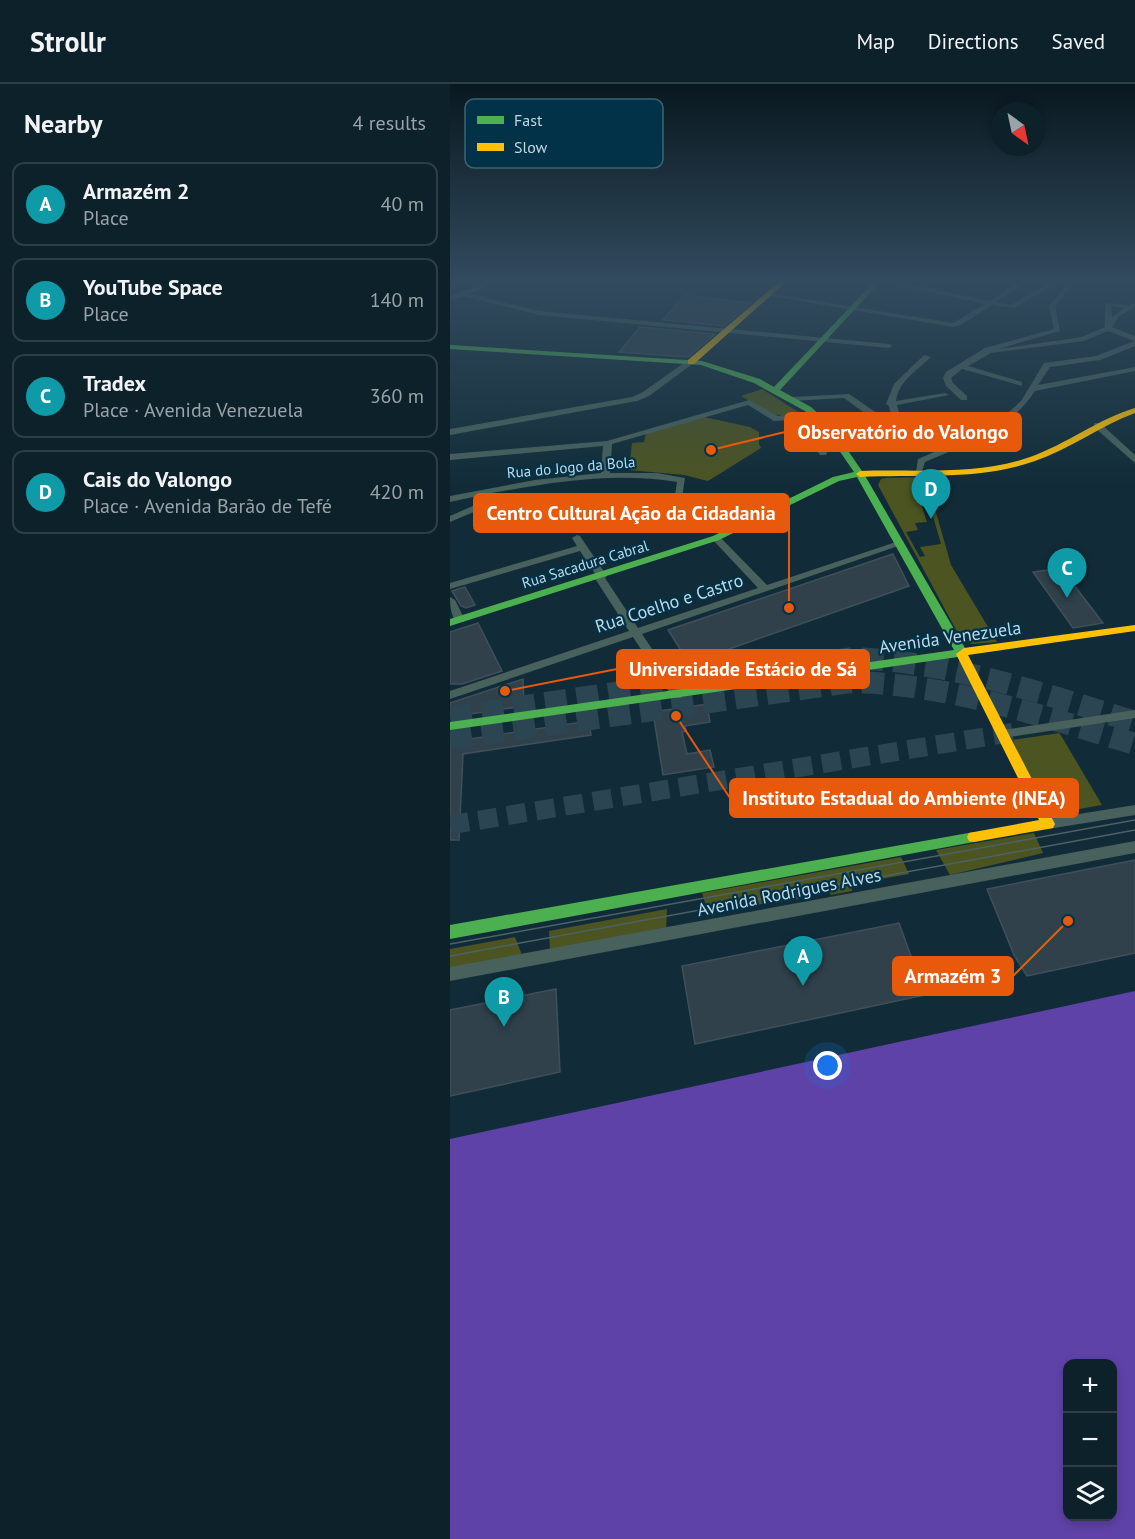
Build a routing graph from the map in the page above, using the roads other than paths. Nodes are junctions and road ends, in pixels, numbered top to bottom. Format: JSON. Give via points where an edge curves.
{"nodes":[{"id":1,"x":497,"y":350,"type":"edge"},
{"id":2,"x":704,"y":350,"type":"edge"},
{"id":3,"x":814,"y":350,"type":"edge"},
{"id":4,"x":993,"y":350,"type":"edge"},
{"id":5,"x":998,"y":350,"type":"edge"},
{"id":6,"x":1115,"y":350,"type":"edge"},
{"id":7,"x":989,"y":351,"type":"junction"},
{"id":8,"x":927,"y":357,"type":"dead end"},
{"id":9,"x":691,"y":362,"type":"junction"},
{"id":10,"x":959,"y":366,"type":"junction"},
{"id":11,"x":1135,"y":369,"type":"edge"},
{"id":12,"x":1019,"y":384,"type":"dead end"},
{"id":13,"x":1032,"y":389,"type":"junction"},
{"id":14,"x":776,"y":390,"type":"junction"},
{"id":15,"x":945,"y":395,"type":"dead end"},
{"id":16,"x":964,"y":398,"type":"dead end"},
{"id":17,"x":791,"y":399,"type":"junction"},
{"id":18,"x":890,"y":404,"type":"junction"},
{"id":19,"x":1135,"y":410,"type":"edge"},
{"id":20,"x":920,"y":424,"type":"dead end"},
{"id":21,"x":1098,"y":425,"type":"junction"},
{"id":22,"x":450,"y":432,"type":"edge"},
{"id":23,"x":608,"y":443,"type":"junction"},
{"id":24,"x":954,"y":447,"type":"junction"},
{"id":25,"x":823,"y":453,"type":"dead end"},
{"id":26,"x":450,"y":457,"type":"edge"},
{"id":27,"x":1135,"y":460,"type":"edge"},
{"id":28,"x":919,"y":470,"type":"junction"},
{"id":29,"x":860,"y":474,"type":"junction"},
{"id":30,"x":605,"y":476,"type":"junction"},
{"id":31,"x":477,"y":494,"type":"junction"},
{"id":32,"x":450,"y":500,"type":"edge"},
{"id":33,"x":450,"y":519,"type":"edge"},
{"id":34,"x":638,"y":523,"type":"dead end"},
{"id":35,"x":716,"y":538,"type":"junction"},
{"id":36,"x":899,"y":543,"type":"junction"},
{"id":37,"x":600,"y":577,"type":"junction"},
{"id":38,"x":450,"y":586,"type":"edge"},
{"id":39,"x":765,"y":589,"type":"junction"},
{"id":40,"x":450,"y":600,"type":"edge"},
{"id":41,"x":455,"y":622,"type":"edge"},
{"id":42,"x":1135,"y":628,"type":"edge"},
{"id":43,"x":634,"y":631,"type":"junction"},
{"id":44,"x":962,"y":654,"type":"junction"},
{"id":45,"x":450,"y":695,"type":"edge"},
{"id":46,"x":677,"y":695,"type":"junction"},
{"id":47,"x":1135,"y":714,"type":"edge"},
{"id":48,"x":450,"y":726,"type":"edge"},
{"id":49,"x":1003,"y":734,"type":"junction"},
{"id":50,"x":1135,"y":810,"type":"edge"},
{"id":51,"x":1048,"y":824,"type":"junction"},
{"id":52,"x":1135,"y":847,"type":"edge"},
{"id":53,"x":450,"y":932,"type":"edge"},
{"id":54,"x":450,"y":974,"type":"edge"}],
"edges":[{"from":1,"to":9,"type":"main road"},
{"from":2,"to":9,"type":"main road"},
{"from":3,"to":14,"type":"main road"},
{"from":4,"to":7,"type":"street"},
{"from":5,"to":7,"type":"street"},
{"from":6,"to":13,"type":"street","via":[[1097,358],[1050,364]]},
{"from":7,"to":10,"type":"street"},
{"from":8,"to":18,"type":"street","via":[[898,384]]},
{"from":9,"to":14,"type":"main road","via":[[733,372]]},
{"from":9,"to":22,"type":"street","via":[[634,399]]},
{"from":10,"to":12,"type":"street"},
{"from":10,"to":16,"type":"street","via":[[947,378]]},
{"from":11,"to":13,"type":"street"},
{"from":13,"to":24,"type":"street","via":[[1012,414]]},
{"from":14,"to":17,"type":"main road"},
{"from":15,"to":18,"type":"street"},
{"from":17,"to":18,"type":"street","via":[[846,396],[887,426],[895,427],[898,424]]},
{"from":17,"to":29,"type":"main road","via":[[820,418]]},
{"from":19,"to":21,"type":"main road","name":"Rua Sacadura Cabral"},
{"from":20,"to":24,"type":"street","via":[[932,439]]},
{"from":21,"to":27,"type":"street"},
{"from":21,"to":28,"type":"main road","name":"Rua Sacadura Cabral","via":[[1018,464]]},
{"from":23,"to":25,"type":"street","via":[[749,402],[777,419],[799,420]]},
{"from":23,"to":26,"type":"street"},
{"from":23,"to":30,"type":"street"},
{"from":24,"to":28,"type":"street","via":[[921,461]]},
{"from":28,"to":29,"type":"main road","name":"Rua Sacadura Cabral"},
{"from":29,"to":35,"type":"main road","name":"Rua Sacadura Cabral","via":[[836,479]]},
{"from":29,"to":36,"type":"main road"},
{"from":30,"to":31,"type":"street","name":"Rua do Jogo da Bola"},
{"from":30,"to":34,"type":"street","name":"Rua do Jogo da Bola","via":[[680,479],[683,482],[677,500],[704,506],[677,523]]},
{"from":31,"to":32,"type":"street","name":"Rua do Jogo da Bola"},
{"from":31,"to":33,"type":"street","via":[[480,506]]},
{"from":35,"to":37,"type":"main road","name":"Rua Sacadura Cabral"},
{"from":35,"to":39,"type":"street"},
{"from":36,"to":39,"type":"street","name":"Rua Coelho e Castro"},
{"from":36,"to":44,"type":"main road"},
{"from":37,"to":38,"type":"street","via":[[580,542]]},
{"from":37,"to":41,"type":"main road","name":"Rua Sacadura Cabral"},
{"from":37,"to":43,"type":"street"},
{"from":39,"to":43,"type":"street","name":"Rua Coelho e Castro"},
{"from":40,"to":41,"type":"street"},
{"from":42,"to":44,"type":"main road","name":"Avenida Venezuela"},
{"from":43,"to":45,"type":"street","name":"Rua Coelho e Castro"},
{"from":43,"to":46,"type":"street"},
{"from":44,"to":46,"type":"main road","name":"Avenida Venezuela"},
{"from":44,"to":49,"type":"main road"},
{"from":46,"to":48,"type":"main road","name":"Avenida Venezuela"},
{"from":47,"to":49,"type":"street"},
{"from":49,"to":51,"type":"main road"},
{"from":50,"to":51,"type":"street","name":"Avenida Rodrigues Alves"},
{"from":51,"to":53,"type":"main road","name":"Avenida Rodrigues Alves"},
{"from":52,"to":54,"type":"street","name":"Avenida Rodrigues Alves"}]}
